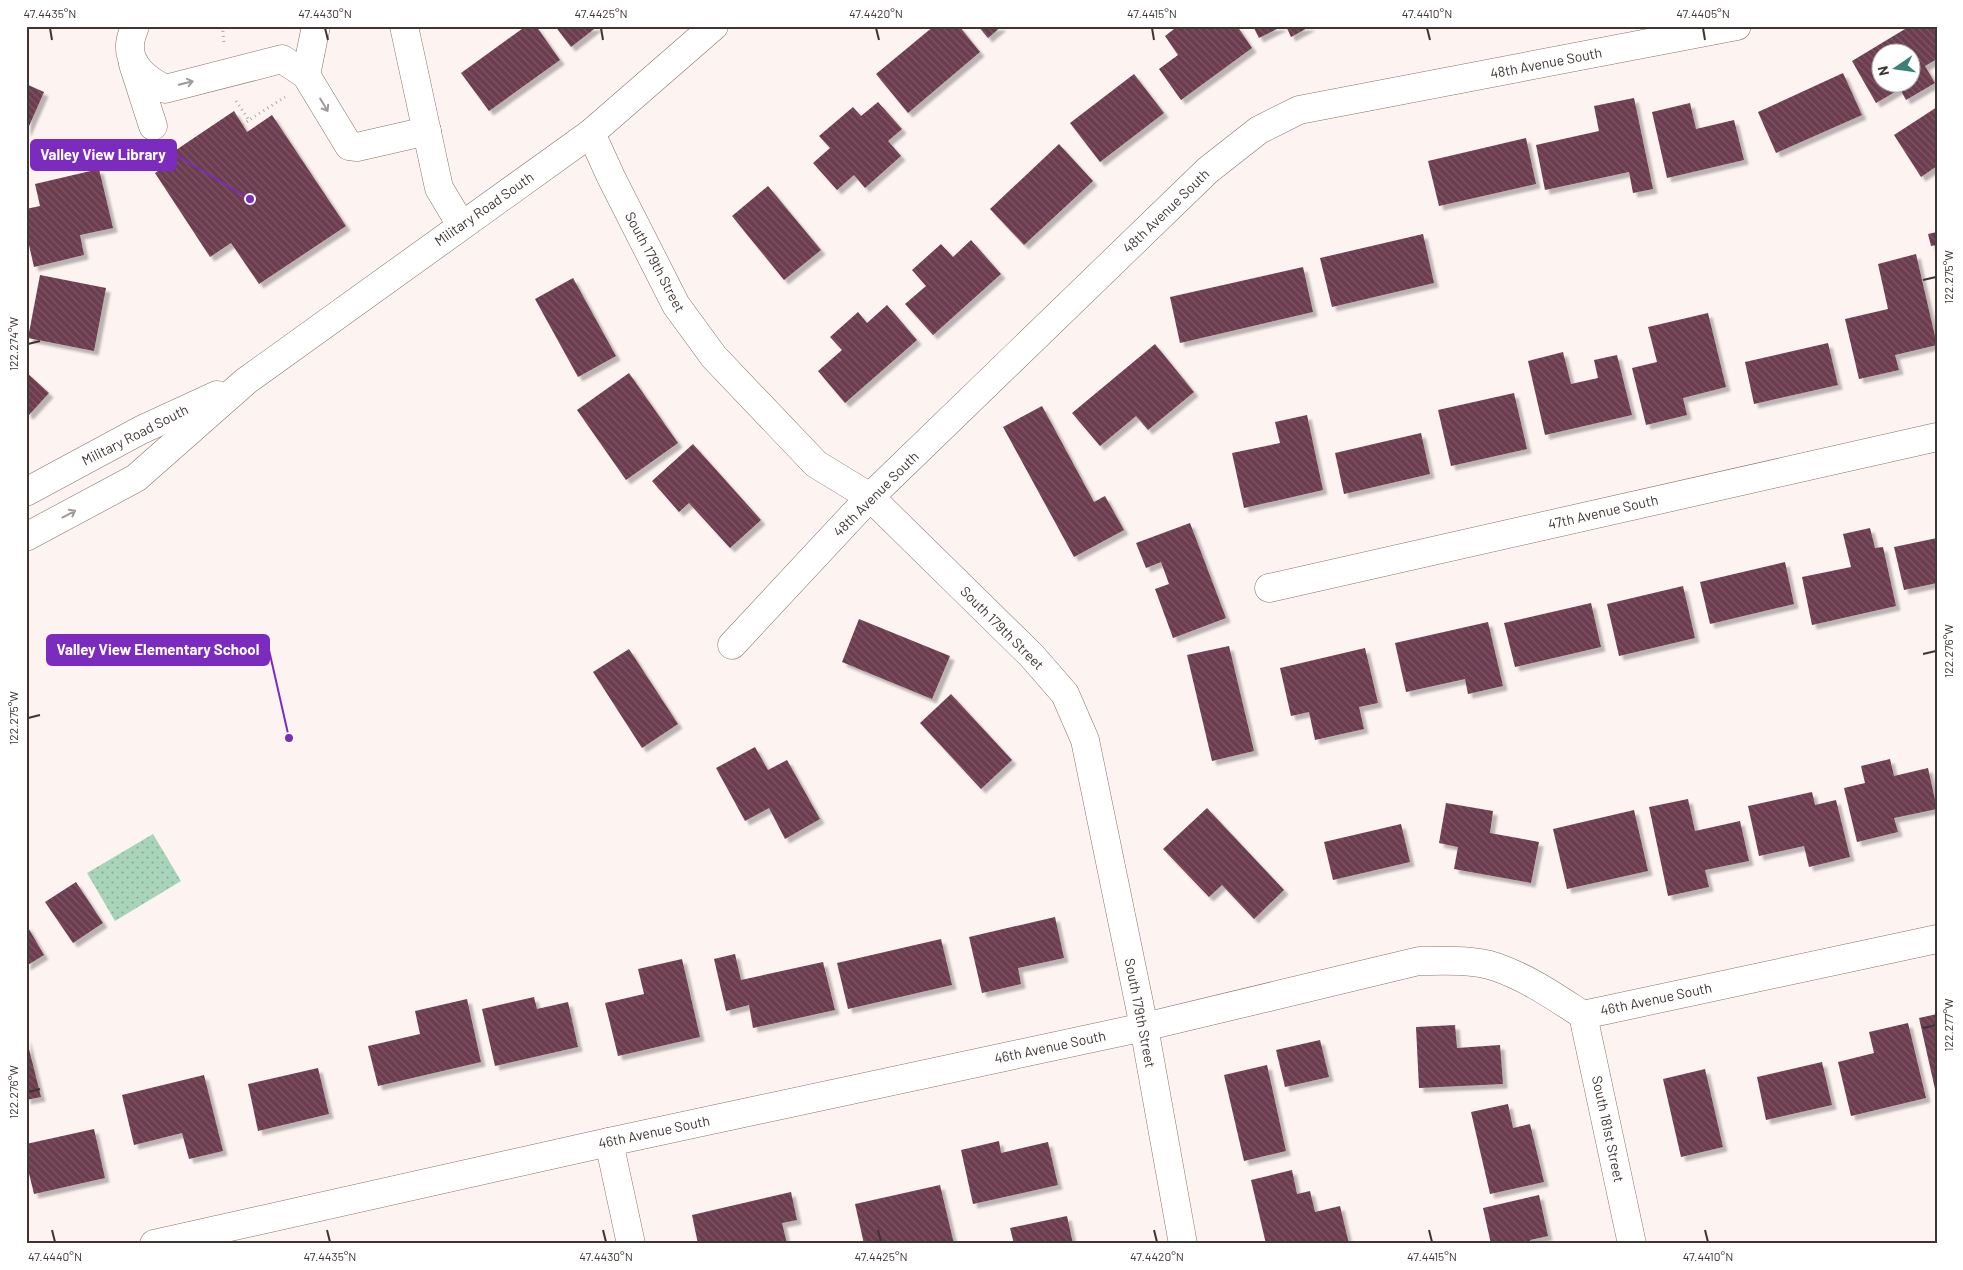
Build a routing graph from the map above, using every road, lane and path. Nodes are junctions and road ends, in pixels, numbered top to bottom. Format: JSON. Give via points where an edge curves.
{"nodes":[{"id":1,"x":135,"y":26,"type":"edge"},
{"id":2,"x":224,"y":26,"type":"edge"},
{"id":3,"x":316,"y":26,"type":"edge"},
{"id":4,"x":404,"y":26,"type":"edge"},
{"id":5,"x":714,"y":26,"type":"edge"},
{"id":6,"x":1737,"y":26,"type":"edge"},
{"id":7,"x":224,"y":43,"type":"dead end"},
{"id":8,"x":133,"y":63,"type":"junction"},
{"id":9,"x":306,"y":75,"type":"junction"},
{"id":10,"x":232,"y":95,"type":"dead end"},
{"id":11,"x":289,"y":103,"type":"dead end"},
{"id":12,"x":249,"y":120,"type":"junction"},
{"id":13,"x":243,"y":125,"type":"dead end"},
{"id":14,"x":153,"y":126,"type":"dead end"},
{"id":15,"x":427,"y":131,"type":"junction"},
{"id":16,"x":591,"y":133,"type":"junction"},
{"id":17,"x":460,"y":225,"type":"junction"},
{"id":18,"x":246,"y":381,"type":"junction"},
{"id":19,"x":1937,"y":436,"type":"edge"},
{"id":20,"x":26,"y":492,"type":"edge"},
{"id":21,"x":870,"y":497,"type":"junction"},
{"id":22,"x":26,"y":537,"type":"edge"},
{"id":23,"x":1269,"y":588,"type":"dead end"},
{"id":24,"x":732,"y":645,"type":"dead end"},
{"id":25,"x":1937,"y":939,"type":"edge"},
{"id":26,"x":1583,"y":1015,"type":"junction"},
{"id":27,"x":1144,"y":1027,"type":"junction"},
{"id":28,"x":609,"y":1142,"type":"junction"},
{"id":29,"x":154,"y":1244,"type":"edge"},
{"id":30,"x":632,"y":1244,"type":"edge"},
{"id":31,"x":1183,"y":1244,"type":"edge"},
{"id":32,"x":1632,"y":1244,"type":"edge"}],
"edges":[{"from":1,"to":8,"type":"street","via":[[130,46]]},
{"from":2,"to":7,"type":"path"},
{"from":3,"to":9,"type":"street"},
{"from":4,"to":15,"type":"street"},
{"from":5,"to":16,"type":"street","name":"Military Road South"},
{"from":6,"to":21,"type":"street","name":"48th Avenue South","via":[[1300,110],[1259,130],[1208,170]]},
{"from":8,"to":9,"type":"street","one_way":true,"via":[[148,80],[165,89],[282,59]]},
{"from":8,"to":14,"type":"street"},
{"from":9,"to":15,"type":"street","one_way":true,"via":[[349,146]]},
{"from":10,"to":12,"type":"path"},
{"from":11,"to":12,"type":"path","via":[[284,96]]},
{"from":12,"to":13,"type":"path"},
{"from":15,"to":17,"type":"street","via":[[439,188]]},
{"from":16,"to":17,"type":"street","name":"Military Road South"},
{"from":16,"to":21,"type":"street","name":"South 179th Street","via":[[676,305],[714,358],[816,464]]},
{"from":17,"to":18,"type":"street","name":"Military Road South"},
{"from":18,"to":20,"type":"street","name":"Military Road South","via":[[142,430]]},
{"from":22,"to":18,"type":"street","name":"Military Road South","one_way":true,"via":[[136,478]]},
{"from":19,"to":23,"type":"street","name":"47th Avenue South"},
{"from":21,"to":24,"type":"street","name":"48th Avenue South"},
{"from":21,"to":27,"type":"street","name":"South 179th Street","via":[[1032,656],[1065,694],[1085,740]]},
{"from":25,"to":26,"type":"street","name":"46th Avenue South"},
{"from":26,"to":27,"type":"street","name":"46th Avenue South","via":[[1539,986],[1495,967],[1453,961],[1419,961]]},
{"from":26,"to":32,"type":"street","name":"South 181st Street"},
{"from":27,"to":28,"type":"street","name":"46th Avenue South"},
{"from":27,"to":31,"type":"street","name":"South 179th Street"},
{"from":28,"to":29,"type":"street","name":"46th Avenue South"},
{"from":28,"to":30,"type":"street"}]}
